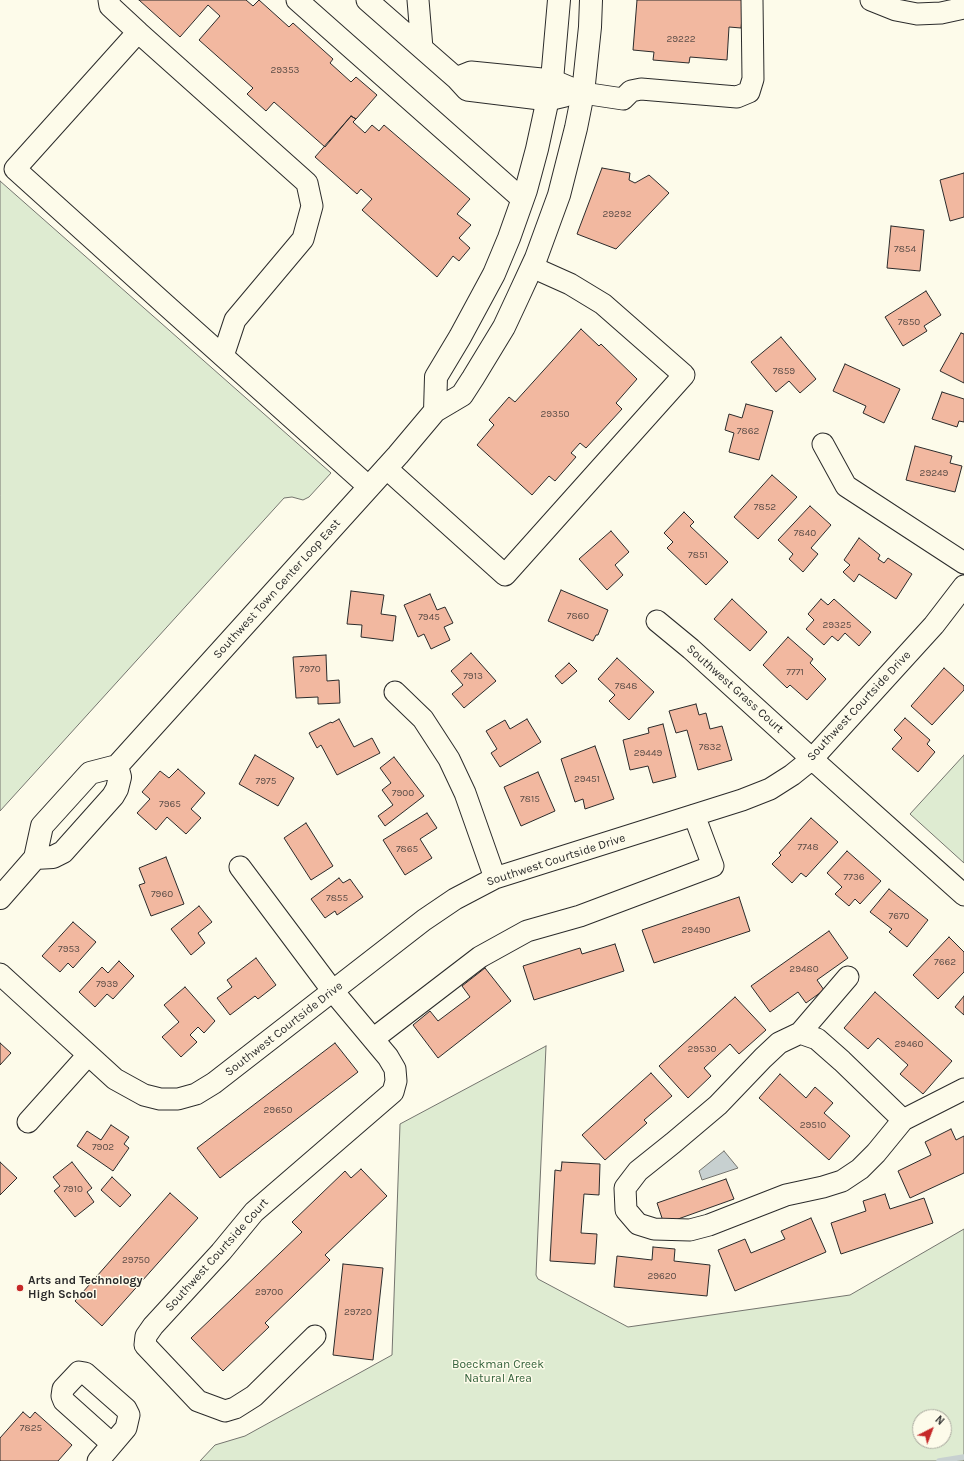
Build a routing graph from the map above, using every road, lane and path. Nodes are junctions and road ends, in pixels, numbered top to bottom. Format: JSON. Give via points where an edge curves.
{"nodes":[{"id":1,"x":109,"y":0,"type":"edge"},
{"id":2,"x":297,"y":0,"type":"edge"},
{"id":3,"x":367,"y":0,"type":"edge"},
{"id":4,"x":418,"y":0,"type":"edge"},
{"id":5,"x":559,"y":0,"type":"edge"},
{"id":6,"x":591,"y":0,"type":"edge"},
{"id":7,"x":752,"y":0,"type":"edge"},
{"id":8,"x":871,"y":0,"type":"edge"},
{"id":9,"x":964,"y":8,"type":"edge"},
{"id":10,"x":138,"y":32,"type":"junction"},
{"id":11,"x":422,"y":48,"type":"junction"},
{"id":12,"x":550,"y":90,"type":"junction"},
{"id":13,"x":583,"y":93,"type":"junction"},
{"id":14,"x":522,"y":199,"type":"junction"},
{"id":15,"x":532,"y":267,"type":"junction"},
{"id":16,"x":223,"y":356,"type":"junction"},
{"id":17,"x":435,"y":410,"type":"junction"},
{"id":18,"x":823,"y":444,"type":"dead end"},
{"id":19,"x":386,"y":468,"type":"junction"},
{"id":20,"x":369,"y":487,"type":"junction"},
{"id":21,"x":964,"y":563,"type":"edge"},
{"id":22,"x":964,"y":586,"type":"edge"},
{"id":23,"x":657,"y":621,"type":"dead end"},
{"id":24,"x":395,"y":692,"type":"dead end"},
{"id":25,"x":812,"y":760,"type":"junction"},
{"id":26,"x":117,"y":766,"type":"junction"},
{"id":27,"x":694,"y":815,"type":"junction"},
{"id":28,"x":35,"y":858,"type":"junction"},
{"id":29,"x":240,"y":867,"type":"dead end"},
{"id":30,"x":495,"y":878,"type":"junction"},
{"id":31,"x":964,"y":895,"type":"edge"},
{"id":32,"x":0,"y":898,"type":"edge"},
{"id":33,"x":0,"y":974,"type":"edge"},
{"id":34,"x":848,"y":977,"type":"dead end"},
{"id":35,"x":332,"y":990,"type":"junction"},
{"id":36,"x":800,"y":1033,"type":"junction"},
{"id":37,"x":373,"y":1039,"type":"junction"},
{"id":38,"x":88,"y":1055,"type":"junction"},
{"id":39,"x":964,"y":1089,"type":"edge"},
{"id":40,"x":903,"y":1120,"type":"junction"},
{"id":41,"x":28,"y":1122,"type":"dead end"},
{"id":42,"x":315,"y":1336,"type":"dead end"},
{"id":43,"x":112,"y":1444,"type":"dead end"},
{"id":44,"x":98,"y":1461,"type":"edge"}],
"edges":[{"from":1,"to":10,"type":"street","via":[[110,6]]},
{"from":2,"to":14,"type":"street"},
{"from":3,"to":11,"type":"street"},
{"from":4,"to":11,"type":"street"},
{"from":5,"to":12,"type":"main road"},
{"from":6,"to":13,"type":"main road","name":"Southwest Town Center Loop East"},
{"from":7,"to":13,"type":"street","via":[[753,79],[749,92],[737,97],[641,89],[631,91],[623,99]]},
{"from":8,"to":9,"type":"street","via":[[896,10],[917,14]]},
{"from":10,"to":16,"type":"street","via":[[307,183],[312,206],[303,239],[235,320]]},
{"from":10,"to":16,"type":"street","via":[[14,169]]},
{"from":11,"to":12,"type":"street","via":[[456,78],[470,72]]},
{"from":12,"to":13,"type":"street"},
{"from":12,"to":14,"type":"main road","via":[[538,149]]},
{"from":13,"to":15,"type":"main road","name":"Southwest Town Center Loop East","via":[[559,195]]},
{"from":14,"to":17,"type":"main road","via":[[494,274],[436,377]]},
{"from":15,"to":17,"type":"main road","name":"Southwest Town Center Loop East","via":[[504,327],[462,395]]},
{"from":15,"to":19,"type":"street","via":[[570,284],[603,304],[684,375],[505,575]]},
{"from":16,"to":20,"type":"street"},
{"from":17,"to":19,"type":"main road","name":"Southwest Town Center Loop East"},
{"from":18,"to":21,"type":"street","via":[[846,486]]},
{"from":19,"to":20,"type":"main road","name":"Southwest Town Center Loop East"},
{"from":20,"to":26,"type":"main road","name":"Southwest Town Center Loop East"},
{"from":22,"to":25,"type":"street","name":"Southwest Courtside Drive","via":[[934,625]]},
{"from":23,"to":25,"type":"street","name":"Southwest Grass Court"},
{"from":24,"to":30,"type":"street","via":[[423,719],[449,758],[465,793]]},
{"from":25,"to":27,"type":"street","name":"Southwest Courtside Drive","via":[[770,789]]},
{"from":25,"to":31,"type":"street","name":"Southwest Grass Court"},
{"from":26,"to":28,"type":"main road","via":[[90,773],[42,826]]},
{"from":26,"to":28,"type":"main road","via":[[120,778],[117,789],[63,852],[49,858]]},
{"from":27,"to":30,"type":"street","name":"Southwest Courtside Drive"},
{"from":27,"to":37,"type":"street","via":[[713,866],[580,916],[527,931],[480,957]]},
{"from":28,"to":32,"type":"main road"},
{"from":29,"to":35,"type":"street","name":"Southwest Courtside Court"},
{"from":30,"to":35,"type":"street","name":"Southwest Courtside Drive","via":[[455,899],[424,920]]},
{"from":33,"to":38,"type":"street","name":"Southwest Courtside Drive"},
{"from":34,"to":36,"type":"street"},
{"from":35,"to":37,"type":"street","name":"Southwest Courtside Court"},
{"from":35,"to":38,"type":"street","name":"Southwest Courtside Drive","via":[[214,1084],[196,1094],[178,1099],[160,1099],[144,1095],[115,1079]]},
{"from":36,"to":40,"type":"street","via":[[817,1039]]},
{"from":36,"to":40,"type":"street","via":[[779,1044],[718,1105],[638,1171],[626,1188],[626,1210],[638,1224],[654,1229],[690,1230],[728,1219],[786,1195],[842,1181],[860,1169]]},
{"from":37,"to":42,"type":"street","name":"Southwest Courtside Court","via":[[395,1069],[396,1081],[393,1092],[254,1212],[153,1326],[146,1336],[145,1345],[198,1401],[225,1411],[254,1396]]},
{"from":38,"to":41,"type":"street"},
{"from":39,"to":40,"type":"street"},
{"from":43,"to":44,"type":"street"}]}
